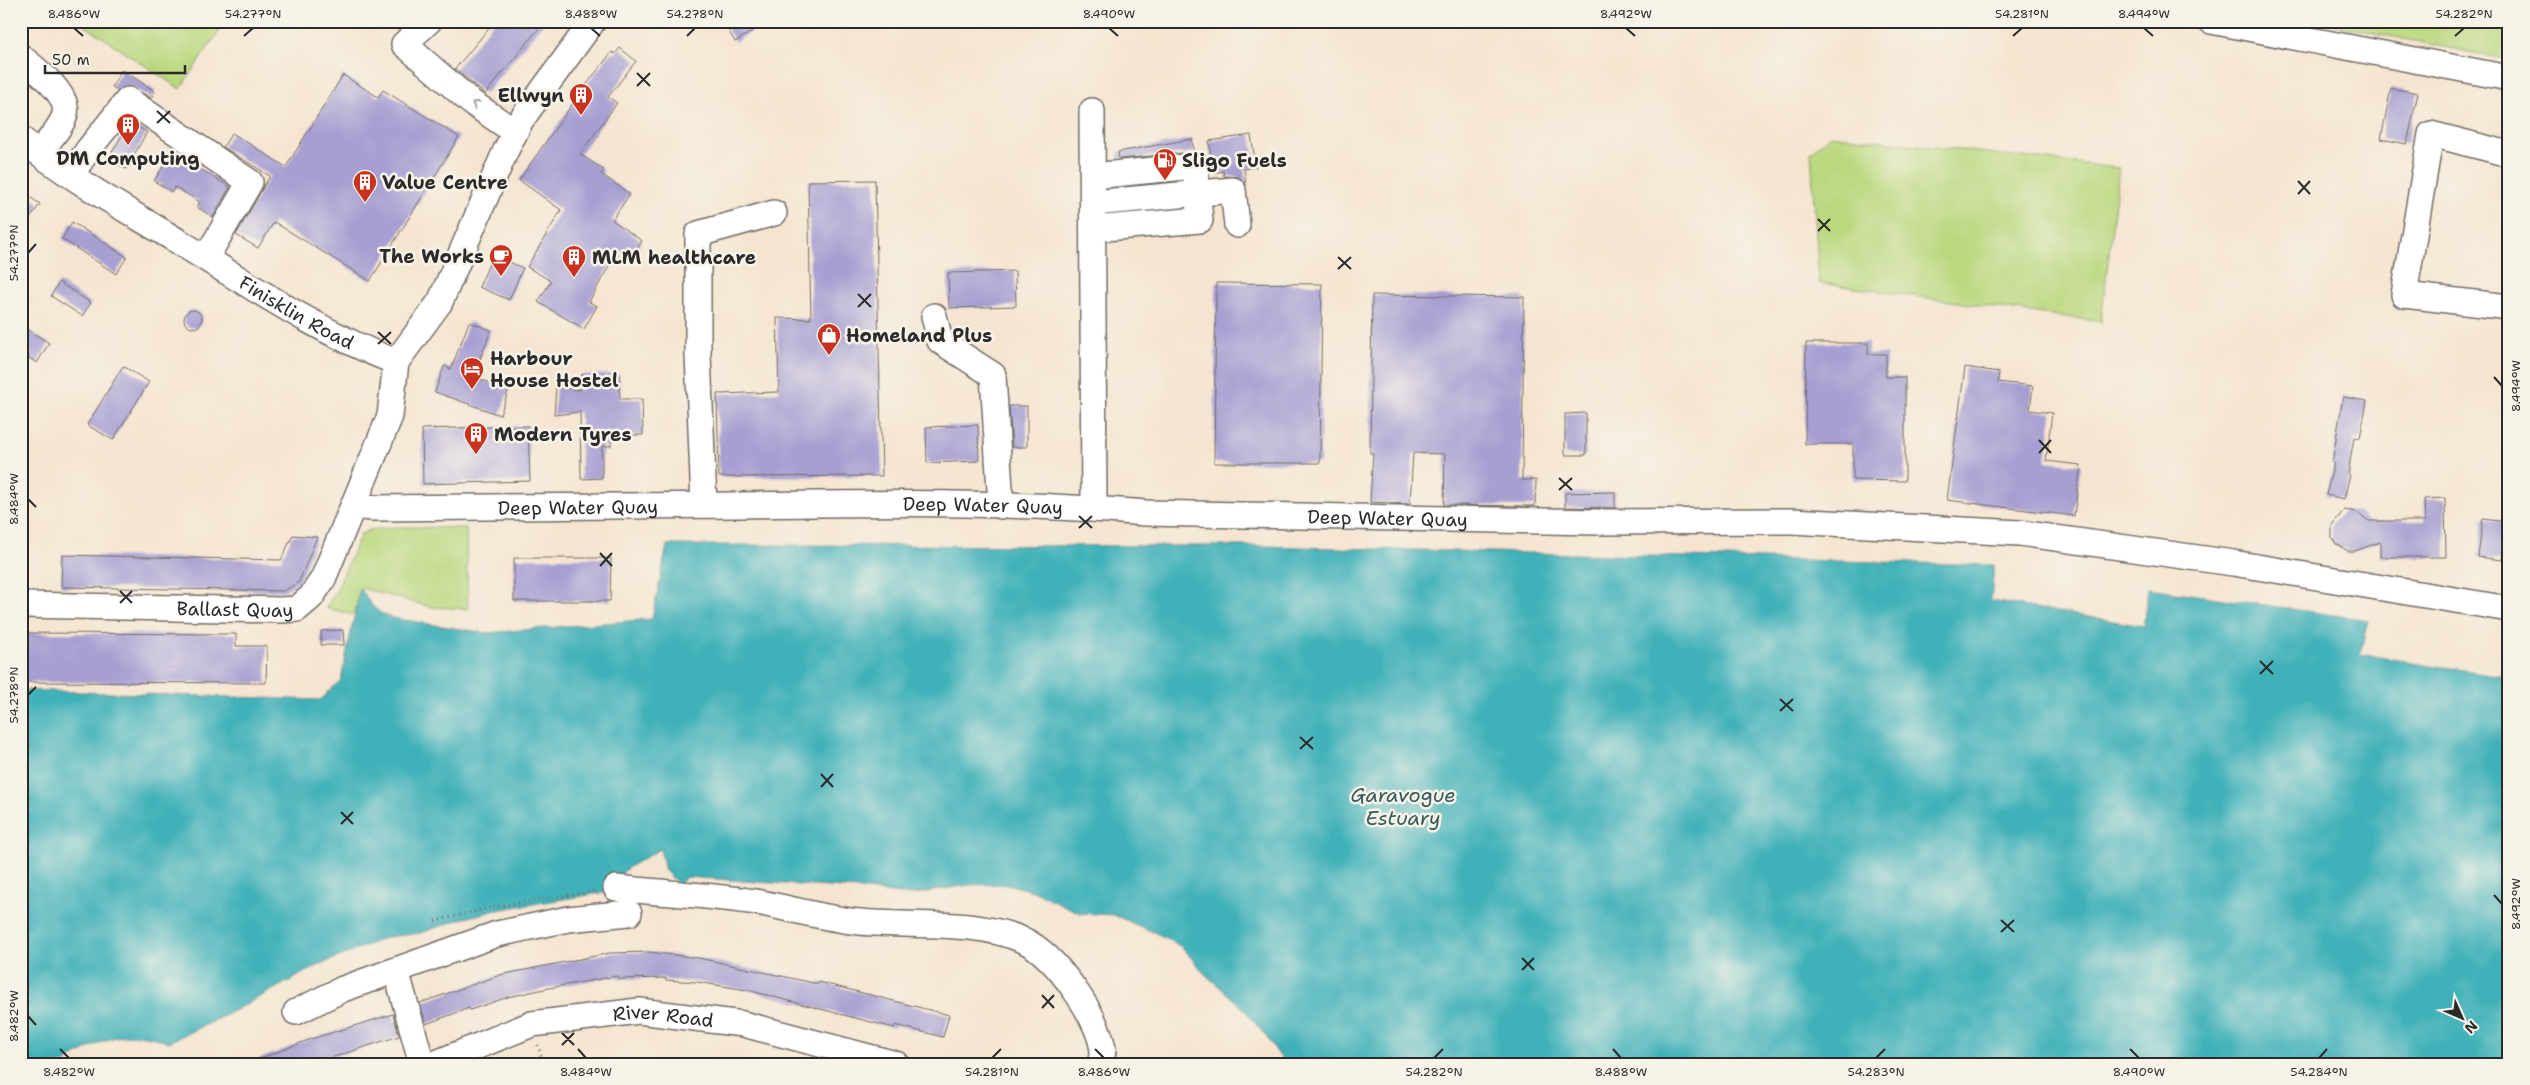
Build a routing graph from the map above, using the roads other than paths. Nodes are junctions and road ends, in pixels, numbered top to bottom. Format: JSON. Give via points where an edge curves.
{"nodes":[{"id":1,"x":429,"y":21,"type":"edge"},
{"id":2,"x":593,"y":21,"type":"edge"},
{"id":3,"x":2211,"y":21,"type":"edge"},
{"id":4,"x":21,"y":57,"type":"edge"},
{"id":5,"x":2509,"y":78,"type":"edge"},
{"id":6,"x":1092,"y":111,"type":"dead end"},
{"id":7,"x":515,"y":132,"type":"junction"},
{"id":8,"x":30,"y":146,"type":"edge"},
{"id":9,"x":2509,"y":154,"type":"edge"},
{"id":10,"x":71,"y":175,"type":"junction"},
{"id":11,"x":1092,"y":176,"type":"junction"},
{"id":12,"x":1198,"y":194,"type":"junction"},
{"id":13,"x":1092,"y":204,"type":"junction"},
{"id":14,"x":774,"y":213,"type":"dead end"},
{"id":15,"x":1237,"y":225,"type":"dead end"},
{"id":16,"x":1093,"y":229,"type":"junction"},
{"id":17,"x":206,"y":258,"type":"junction"},
{"id":18,"x":2509,"y":307,"type":"edge"},
{"id":19,"x":934,"y":316,"type":"dead end"},
{"id":20,"x":396,"y":362,"type":"junction"},
{"id":21,"x":354,"y":506,"type":"junction"},
{"id":22,"x":704,"y":506,"type":"junction"},
{"id":23,"x":1001,"y":506,"type":"junction"},
{"id":24,"x":1094,"y":509,"type":"junction"},
{"id":25,"x":21,"y":605,"type":"edge"},
{"id":26,"x":2509,"y":609,"type":"edge"},
{"id":27,"x":616,"y":888,"type":"road end"},
{"id":28,"x":629,"y":913,"type":"dead end"},
{"id":29,"x":396,"y":970,"type":"junction"},
{"id":30,"x":296,"y":1012,"type":"dead end"},
{"id":31,"x":422,"y":1064,"type":"edge"},
{"id":32,"x":434,"y":1064,"type":"edge"},
{"id":33,"x":896,"y":1064,"type":"edge"},
{"id":34,"x":1100,"y":1064,"type":"edge"}],
"edges":[{"from":7,"to":1,"type":"street","one_way":true,"via":[[471,102],[404,44]]},
{"from":2,"to":7,"type":"street"},
{"from":3,"to":5,"type":"street"},
{"from":4,"to":8,"type":"street","via":[[52,83],[66,106],[65,115]]},
{"from":6,"to":11,"type":"street"},
{"from":7,"to":20,"type":"street","via":[[440,302]]},
{"from":8,"to":10,"type":"street","name":"Finisklin Road"},
{"from":9,"to":18,"type":"street","via":[[2431,134],[2404,295]]},
{"from":10,"to":17,"type":"street","name":"Finisklin Road"},
{"from":10,"to":17,"type":"street","via":[[128,100],[250,182]]},
{"from":11,"to":12,"type":"street","via":[[1195,166]]},
{"from":11,"to":13,"type":"street"},
{"from":12,"to":13,"type":"street"},
{"from":12,"to":15,"type":"street","via":[[1234,190]]},
{"from":12,"to":16,"type":"street","via":[[1200,220]]},
{"from":13,"to":16,"type":"street"},
{"from":14,"to":22,"type":"street","via":[[698,234],[698,354]]},
{"from":16,"to":24,"type":"street"},
{"from":17,"to":20,"type":"street","name":"Finisklin Road","via":[[331,334]]},
{"from":19,"to":23,"type":"street","via":[[940,341],[993,375]]},
{"from":20,"to":21,"type":"street","name":"Ballast Quay","via":[[390,416]]},
{"from":21,"to":22,"type":"street","name":"Deep Water Quay"},
{"from":21,"to":25,"type":"street","name":"Ballast Quay","via":[[323,579],[311,597],[296,608]]},
{"from":22,"to":23,"type":"street","name":"Deep Water Quay","via":[[857,503]]},
{"from":23,"to":24,"type":"street","name":"Deep Water Quay"},
{"from":24,"to":26,"type":"street","name":"Deep Water Quay","via":[[1146,513],[1587,522],[1790,521],[2020,533],[2233,563]]},
{"from":27,"to":34,"type":"street","via":[[755,902],[859,922],[949,926],[996,932],[1024,941],[1057,965],[1088,1013],[1103,1051]]},
{"from":28,"to":29,"type":"street","via":[[530,925]]},
{"from":29,"to":30,"type":"street","via":[[343,989]]},
{"from":29,"to":31,"type":"street"},
{"from":32,"to":33,"type":"street","name":"River Road","via":[[532,1024],[639,1011],[743,1024]]}]}
